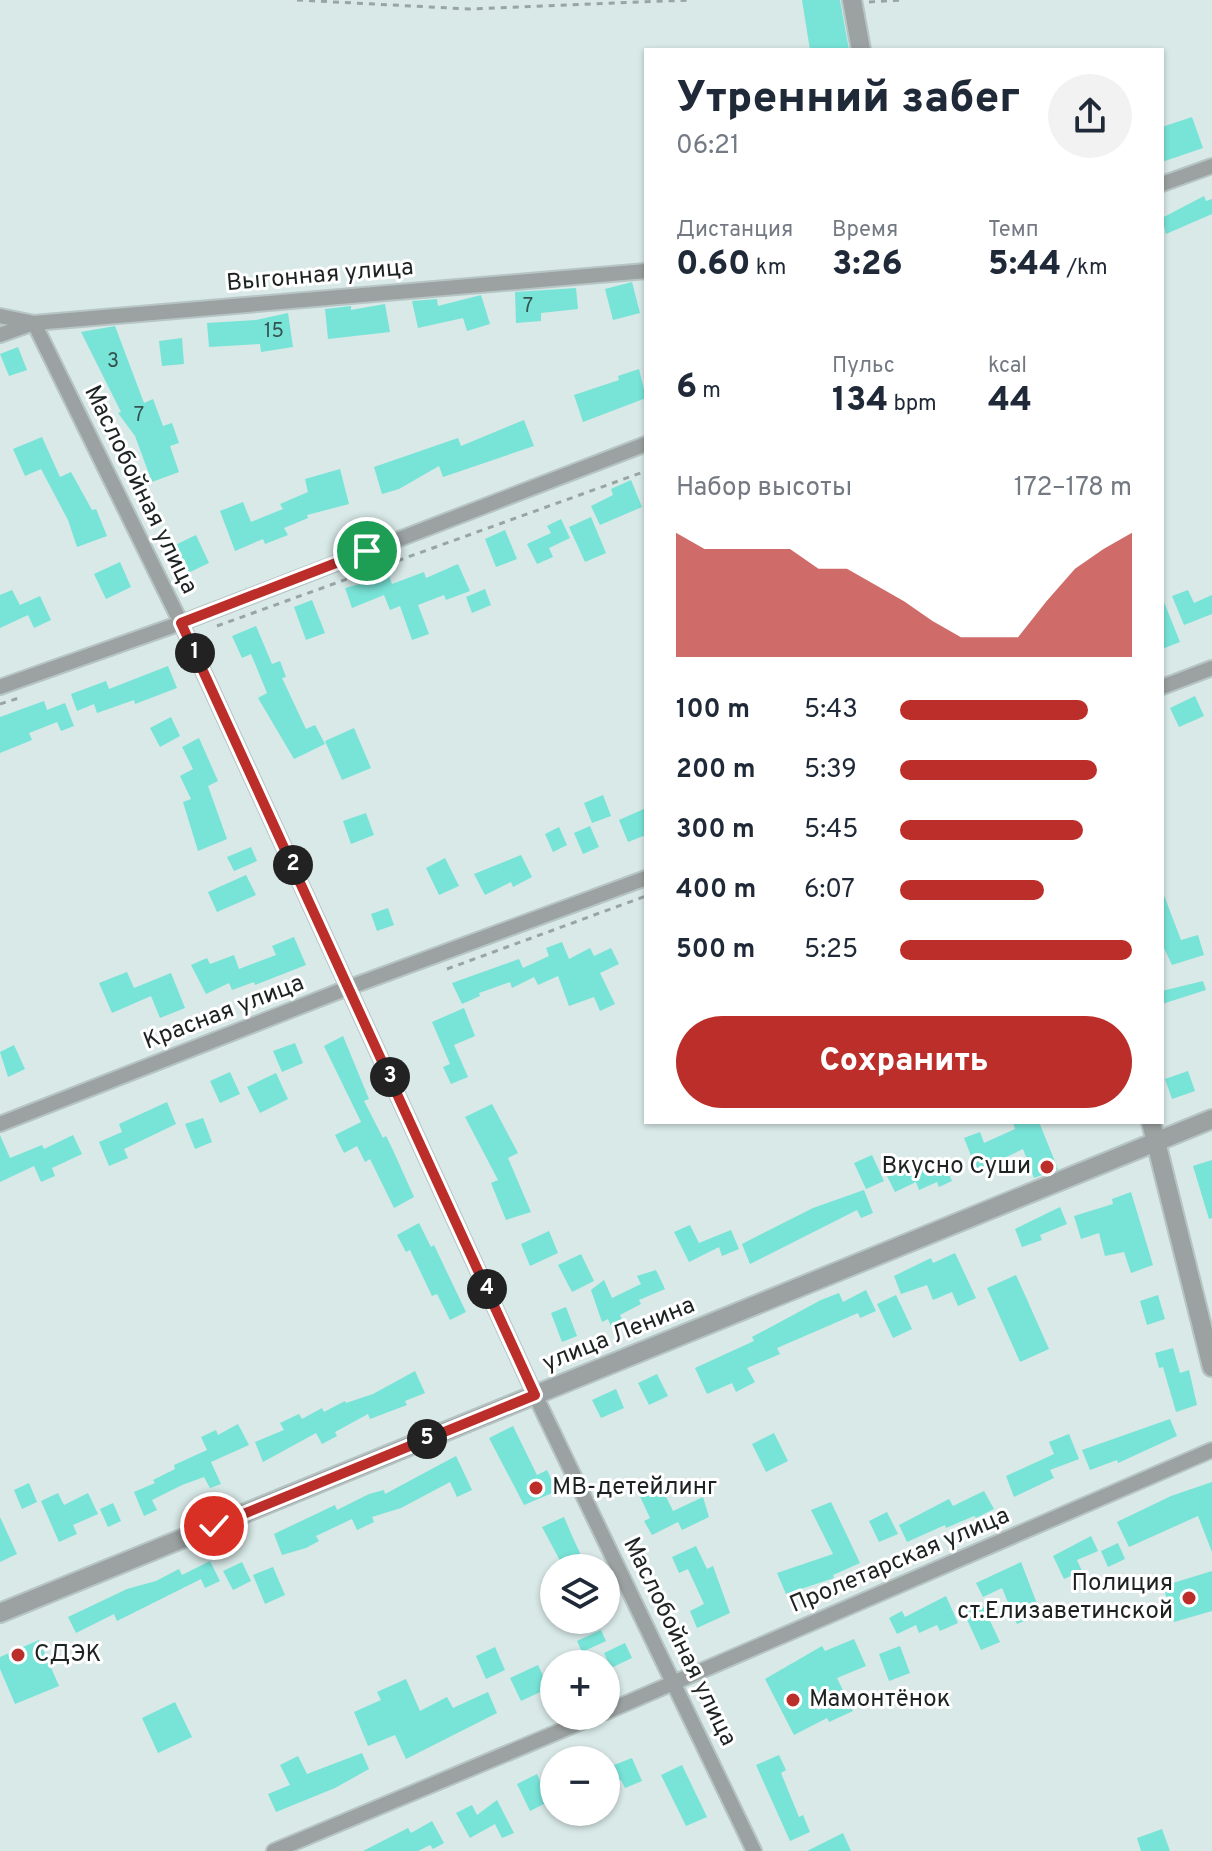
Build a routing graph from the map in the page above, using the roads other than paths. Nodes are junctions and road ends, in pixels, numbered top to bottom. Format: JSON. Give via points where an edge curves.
{"nodes":[{"id":1,"x":852,"y":2,"type":"edge"},
{"id":2,"x":861,"y":48,"type":"edge"},
{"id":3,"x":1212,"y":166,"type":"edge"},
{"id":4,"x":1164,"y":183,"type":"edge"},
{"id":5,"x":644,"y":271,"type":"edge"},
{"id":6,"x":0,"y":316,"type":"edge"},
{"id":7,"x":34,"y":323,"type":"junction"},
{"id":8,"x":0,"y":335,"type":"edge"},
{"id":9,"x":644,"y":445,"type":"edge"},
{"id":10,"x":181,"y":623,"type":"junction"},
{"id":11,"x":1212,"y":668,"type":"edge"},
{"id":12,"x":1164,"y":686,"type":"edge"},
{"id":13,"x":0,"y":687,"type":"edge"},
{"id":14,"x":644,"y":879,"type":"edge"},
{"id":15,"x":350,"y":987,"type":"junction"},
{"id":16,"x":1212,"y":1119,"type":"edge"},
{"id":17,"x":0,"y":1124,"type":"edge"},
{"id":18,"x":1152,"y":1124,"type":"edge"},
{"id":19,"x":1157,"y":1141,"type":"junction"},
{"id":20,"x":1212,"y":1367,"type":"edge"},
{"id":21,"x":535,"y":1395,"type":"junction"},
{"id":22,"x":1212,"y":1450,"type":"edge"},
{"id":23,"x":0,"y":1613,"type":"edge"},
{"id":24,"x":676,"y":1683,"type":"junction"},
{"id":25,"x":620,"y":1706,"type":"edge"},
{"id":26,"x":563,"y":1730,"type":"edge"},
{"id":27,"x":274,"y":1851,"type":"edge"},
{"id":28,"x":754,"y":1851,"type":"edge"}],
"edges":[{"from":1,"to":2,"type":"street"},
{"from":3,"to":4,"type":"street"},
{"from":5,"to":7,"type":"street","name":"Выгонная улица"},
{"from":6,"to":7,"type":"street"},
{"from":7,"to":8,"type":"street","name":"Выгонная улица"},
{"from":7,"to":10,"type":"street","name":"Маслобойная улица"},
{"from":9,"to":10,"type":"street"},
{"from":10,"to":13,"type":"street"},
{"from":10,"to":15,"type":"street","name":"Маслобойная улица"},
{"from":11,"to":12,"type":"street"},
{"from":14,"to":15,"type":"street","name":"Красная улица"},
{"from":15,"to":17,"type":"street","name":"Красная улица"},
{"from":15,"to":21,"type":"street","name":"Маслобойная улица"},
{"from":16,"to":19,"type":"street","name":"улица Ленина"},
{"from":18,"to":19,"type":"street"},
{"from":19,"to":20,"type":"street"},
{"from":19,"to":21,"type":"street","name":"улица Ленина"},
{"from":21,"to":23,"type":"street","name":"улица Ленина"},
{"from":21,"to":24,"type":"street","name":"Маслобойная улица"},
{"from":22,"to":24,"type":"street","name":"Пролетарская улица"},
{"from":24,"to":25,"type":"street","name":"Пролетарская улица"},
{"from":24,"to":28,"type":"street","name":"Маслобойная улица"},
{"from":26,"to":27,"type":"street"}]}
